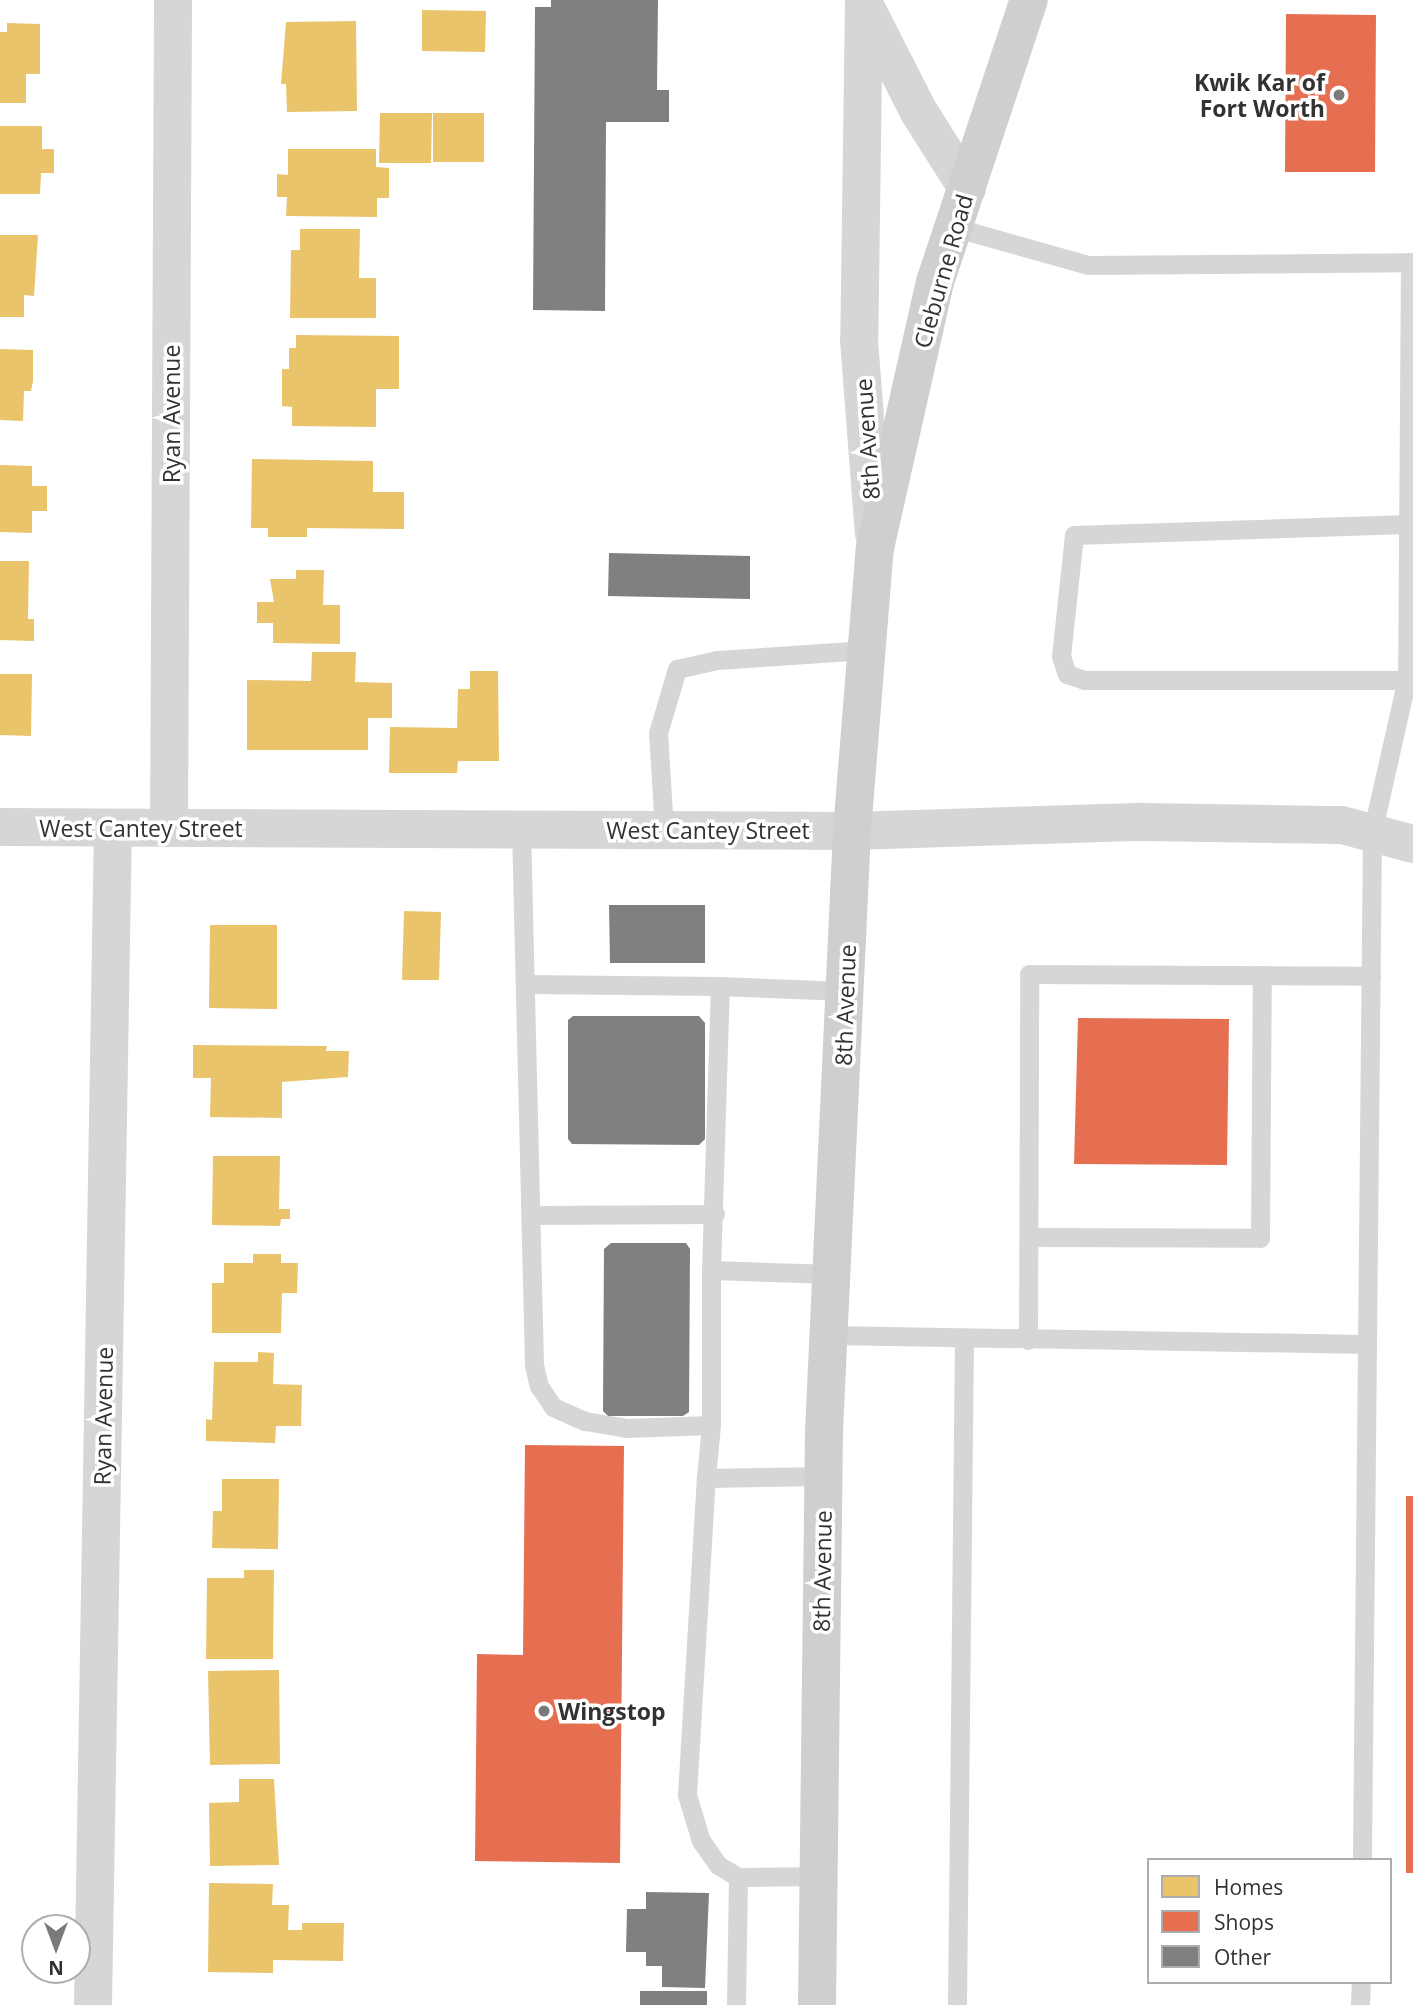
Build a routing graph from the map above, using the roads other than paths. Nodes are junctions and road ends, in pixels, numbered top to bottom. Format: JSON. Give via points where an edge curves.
{"nodes":[{"id":1,"x":173,"y":0,"type":"edge"},
{"id":2,"x":1029,"y":0,"type":"edge"},
{"id":3,"x":864,"y":3,"type":"edge"},
{"id":4,"x":967,"y":188,"type":"junction"},
{"id":5,"x":953,"y":227,"type":"junction"},
{"id":6,"x":1411,"y":262,"type":"edge"},
{"id":7,"x":1408,"y":524,"type":"junction"},
{"id":8,"x":875,"y":548,"type":"junction"},
{"id":9,"x":867,"y":650,"type":"junction"},
{"id":10,"x":1410,"y":679,"type":"edge"},
{"id":11,"x":0,"y":827,"type":"edge"},
{"id":12,"x":113,"y":828,"type":"junction"},
{"id":13,"x":169,"y":828,"type":"junction"},
{"id":14,"x":521,"y":829,"type":"junction"},
{"id":15,"x":664,"y":830,"type":"junction"},
{"id":16,"x":852,"y":831,"type":"junction"},
{"id":17,"x":1372,"y":833,"type":"junction"},
{"id":18,"x":1413,"y":844,"type":"edge"},
{"id":19,"x":1262,"y":975,"type":"junction"},
{"id":20,"x":1371,"y":976,"type":"junction"},
{"id":21,"x":525,"y":984,"type":"junction"},
{"id":22,"x":720,"y":986,"type":"junction"},
{"id":23,"x":845,"y":991,"type":"junction"},
{"id":24,"x":715,"y":1214,"type":"junction"},
{"id":25,"x":531,"y":1215,"type":"junction"},
{"id":26,"x":1029,"y":1237,"type":"junction"},
{"id":27,"x":711,"y":1270,"type":"junction"},
{"id":28,"x":833,"y":1274,"type":"junction"},
{"id":29,"x":830,"y":1335,"type":"junction"},
{"id":30,"x":964,"y":1339,"type":"junction"},
{"id":31,"x":1028,"y":1340,"type":"junction"},
{"id":32,"x":1367,"y":1344,"type":"junction"},
{"id":33,"x":710,"y":1425,"type":"junction"},
{"id":34,"x":824,"y":1476,"type":"junction"},
{"id":35,"x":706,"y":1478,"type":"junction"},
{"id":36,"x":1362,"y":1858,"type":"edge"},
{"id":37,"x":818,"y":1876,"type":"junction"},
{"id":38,"x":738,"y":1877,"type":"junction"},
{"id":39,"x":1361,"y":1984,"type":"edge"},
{"id":40,"x":93,"y":2005,"type":"edge"},
{"id":41,"x":736,"y":2005,"type":"edge"},
{"id":42,"x":817,"y":2005,"type":"edge"},
{"id":43,"x":957,"y":2005,"type":"edge"},
{"id":44,"x":1360,"y":2005,"type":"edge"}],
"edges":[{"from":1,"to":13,"type":"street","name":"Ryan Avenue"},
{"from":2,"to":4,"type":"main road","name":"Cleburne Road"},
{"from":3,"to":4,"type":"street","name":"8th Avenue","via":[[919,112]]},
{"from":3,"to":8,"type":"street","name":"8th Avenue","via":[[859,340]]},
{"from":4,"to":5,"type":"main road","name":"Cleburne Road"},
{"from":5,"to":6,"type":"lane","via":[[1088,265]]},
{"from":5,"to":8,"type":"main road","name":"Cleburne Road","via":[[935,282]]},
{"from":6,"to":7,"type":"lane"},
{"from":7,"to":10,"type":"lane"},
{"from":7,"to":10,"type":"lane","via":[[1074,535],[1061,656],[1067,674],[1084,680]]},
{"from":8,"to":9,"type":"main road","name":"8th Avenue"},
{"from":9,"to":15,"type":"lane","via":[[717,660],[677,669],[658,733]]},
{"from":9,"to":16,"type":"main road","name":"8th Avenue"},
{"from":10,"to":17,"type":"lane"},
{"from":11,"to":12,"type":"street","name":"West Cantey Street"},
{"from":12,"to":13,"type":"street","name":"West Cantey Street"},
{"from":12,"to":40,"type":"street","name":"Ryan Avenue"},
{"from":13,"to":14,"type":"street","name":"West Cantey Street"},
{"from":14,"to":15,"type":"street","name":"West Cantey Street"},
{"from":14,"to":21,"type":"lane"},
{"from":15,"to":16,"type":"street","name":"West Cantey Street"},
{"from":16,"to":17,"type":"street","name":"West Cantey Street","via":[[1143,822],[1342,825]]},
{"from":16,"to":23,"type":"main road","name":"8th Avenue"},
{"from":17,"to":18,"type":"street","name":"West Cantey Street"},
{"from":17,"to":20,"type":"lane"},
{"from":19,"to":20,"type":"lane"},
{"from":19,"to":26,"type":"lane","via":[[1260,1238]]},
{"from":19,"to":26,"type":"lane","via":[[1029,974]]},
{"from":20,"to":32,"type":"lane"},
{"from":21,"to":22,"type":"lane"},
{"from":21,"to":25,"type":"lane"},
{"from":22,"to":23,"type":"lane"},
{"from":22,"to":24,"type":"lane"},
{"from":23,"to":28,"type":"main road","name":"8th Avenue"},
{"from":24,"to":25,"type":"lane"},
{"from":24,"to":27,"type":"lane"},
{"from":25,"to":33,"type":"lane","via":[[534,1365],[539,1386],[553,1407],[585,1421],[626,1428]]},
{"from":26,"to":31,"type":"lane"},
{"from":27,"to":28,"type":"lane"},
{"from":27,"to":33,"type":"lane"},
{"from":28,"to":29,"type":"main road","name":"8th Avenue"},
{"from":29,"to":30,"type":"lane"},
{"from":29,"to":34,"type":"main road","name":"8th Avenue"},
{"from":30,"to":31,"type":"lane"},
{"from":30,"to":43,"type":"lane"},
{"from":31,"to":32,"type":"lane"},
{"from":32,"to":36,"type":"lane"},
{"from":33,"to":35,"type":"lane"},
{"from":34,"to":35,"type":"lane"},
{"from":34,"to":37,"type":"main road","name":"8th Avenue"},
{"from":35,"to":38,"type":"lane","via":[[687,1795],[701,1841],[719,1865]]},
{"from":37,"to":38,"type":"lane"},
{"from":37,"to":42,"type":"main road","name":"8th Avenue"},
{"from":38,"to":41,"type":"lane"},
{"from":39,"to":44,"type":"lane"}]}
